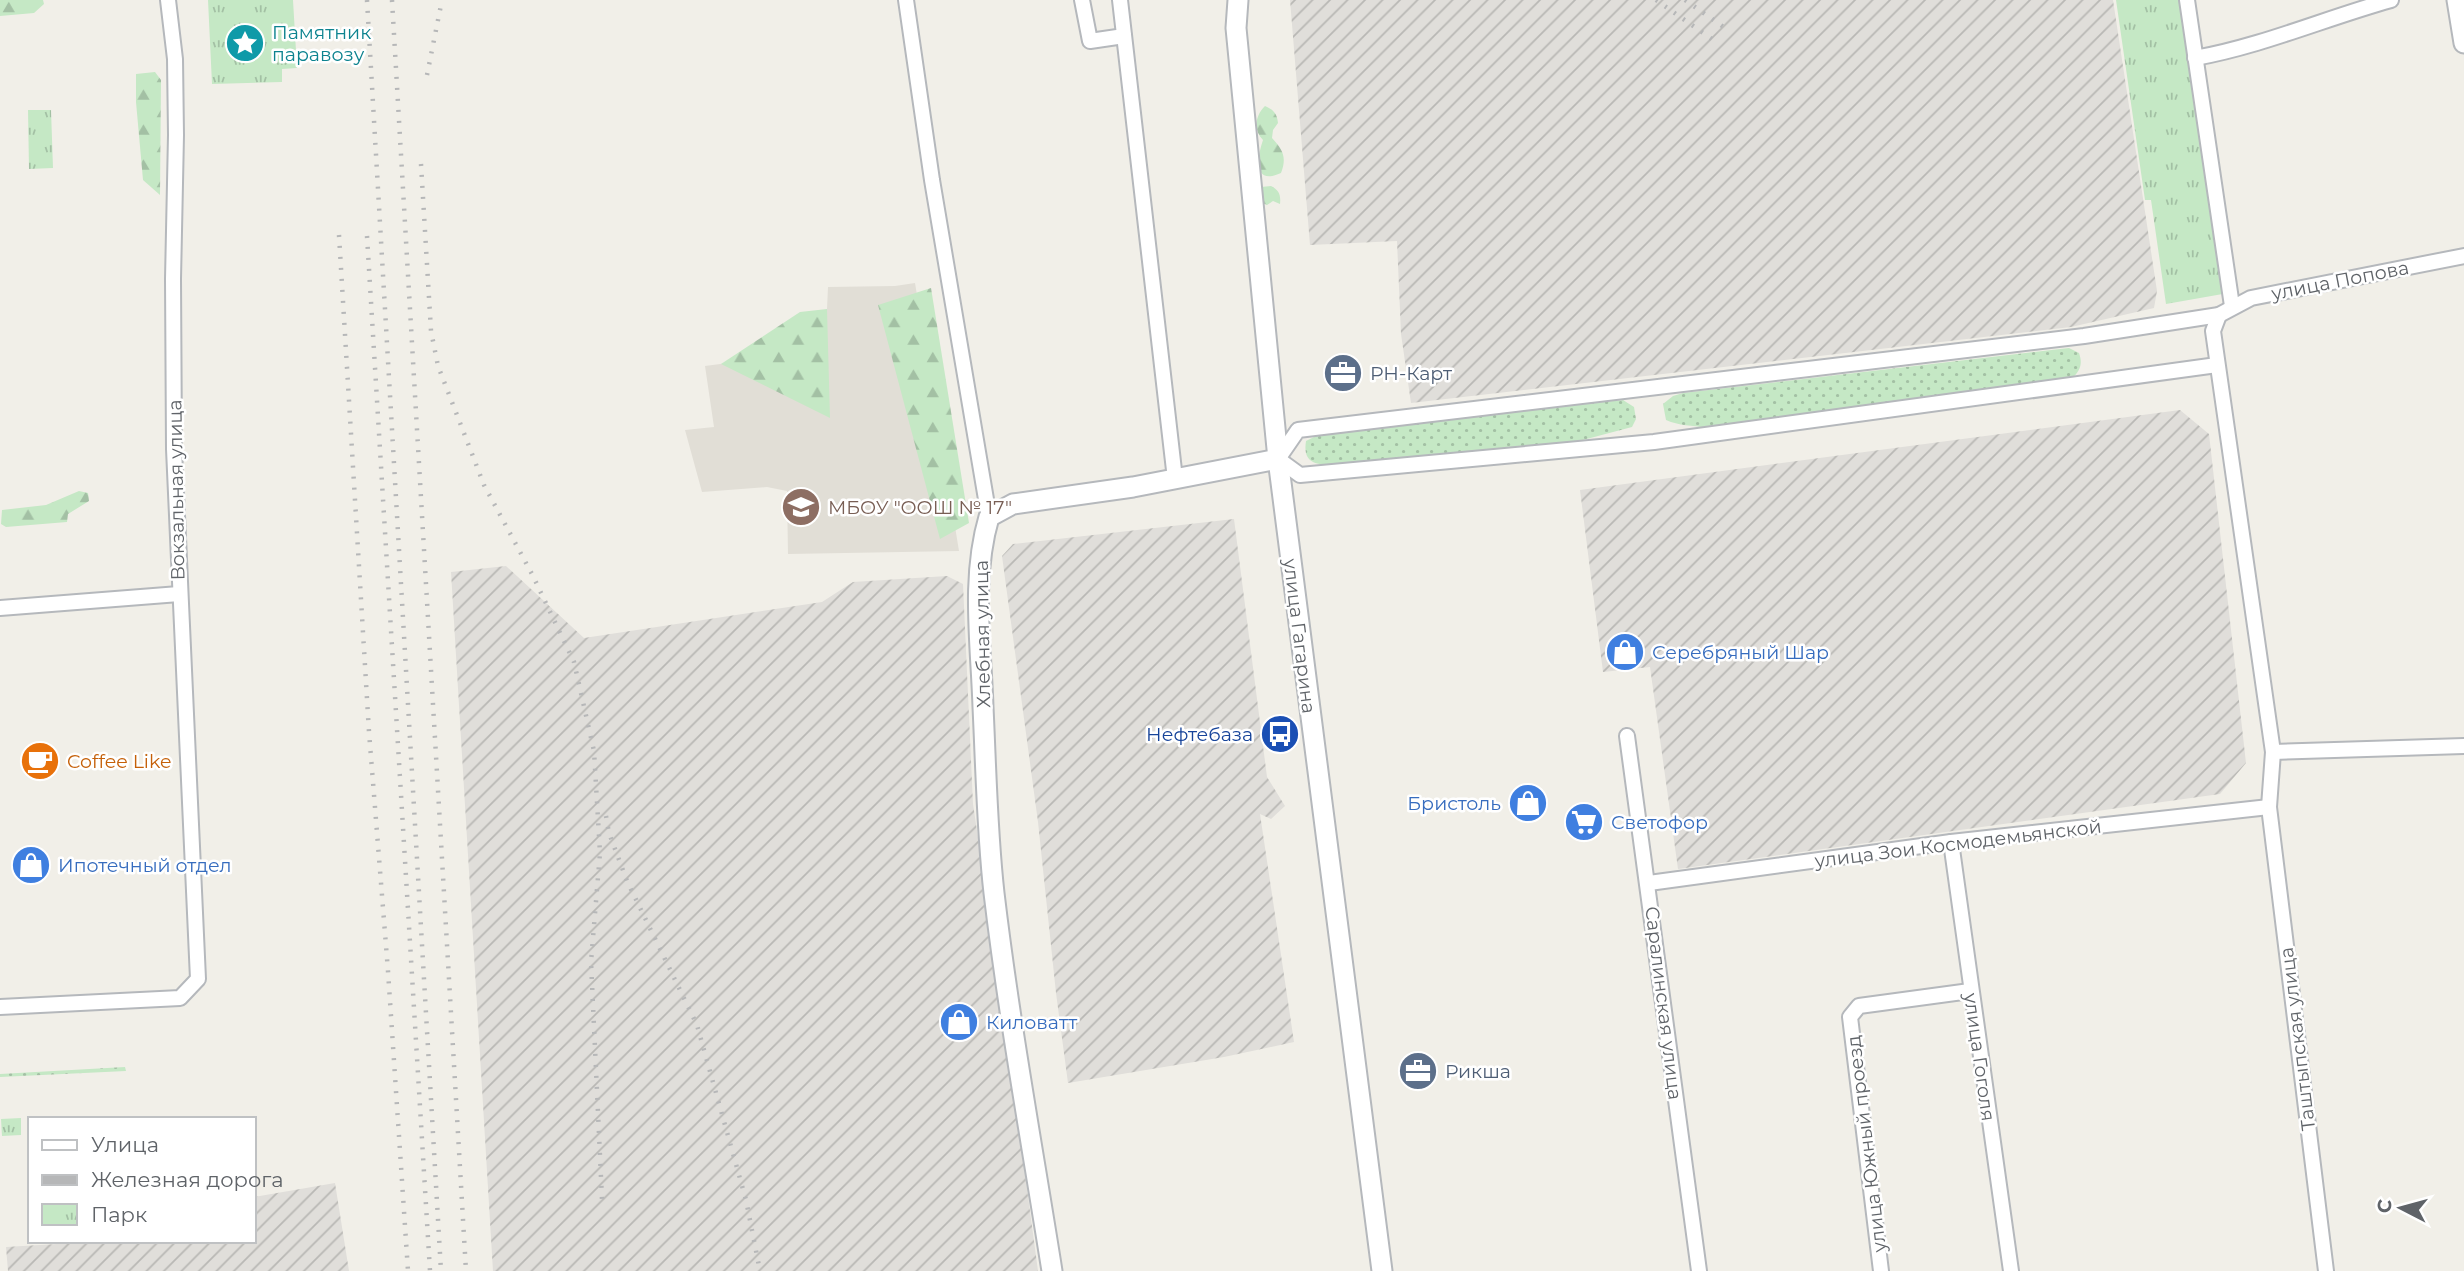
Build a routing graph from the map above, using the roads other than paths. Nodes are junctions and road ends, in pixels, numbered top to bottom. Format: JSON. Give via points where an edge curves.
{"nodes":[{"id":1,"x":168,"y":0,"type":"edge"},
{"id":2,"x":906,"y":0,"type":"edge"},
{"id":3,"x":1082,"y":0,"type":"edge"},
{"id":4,"x":1120,"y":0,"type":"edge"},
{"id":5,"x":1238,"y":0,"type":"edge"},
{"id":6,"x":2187,"y":0,"type":"edge"},
{"id":7,"x":2391,"y":0,"type":"edge"},
{"id":8,"x":2457,"y":0,"type":"edge"},
{"id":9,"x":1124,"y":36,"type":"junction"},
{"id":10,"x":2464,"y":43,"type":"edge"},
{"id":11,"x":2195,"y":58,"type":"junction"},
{"id":12,"x":2464,"y":256,"type":"edge"},
{"id":13,"x":2232,"y":306,"type":"junction"},
{"id":14,"x":2219,"y":315,"type":"junction"},
{"id":15,"x":2217,"y":365,"type":"junction"},
{"id":16,"x":1278,"y":459,"type":"junction"},
{"id":17,"x":1175,"y":479,"type":"junction"},
{"id":18,"x":989,"y":517,"type":"junction"},
{"id":19,"x":179,"y":594,"type":"junction"},
{"id":20,"x":0,"y":608,"type":"edge"},
{"id":21,"x":1628,"y":736,"type":"dead end"},
{"id":22,"x":2464,"y":746,"type":"edge"},
{"id":23,"x":2273,"y":752,"type":"junction"},
{"id":24,"x":2269,"y":807,"type":"junction"},
{"id":25,"x":1951,"y":842,"type":"junction"},
{"id":26,"x":1648,"y":883,"type":"junction"},
{"id":27,"x":1970,"y":991,"type":"junction"},
{"id":28,"x":0,"y":1007,"type":"edge"},
{"id":29,"x":1052,"y":1271,"type":"edge"},
{"id":30,"x":1382,"y":1271,"type":"edge"},
{"id":31,"x":1699,"y":1271,"type":"edge"},
{"id":32,"x":1881,"y":1271,"type":"edge"},
{"id":33,"x":2011,"y":1271,"type":"edge"},
{"id":34,"x":2326,"y":1271,"type":"edge"}],
"edges":[{"from":1,"to":19,"type":"street","name":"Вокзальная улица","via":[[176,97],[174,449]]},
{"from":2,"to":18,"type":"street","name":"Хлебная улица"},
{"from":3,"to":9,"type":"street","via":[[1090,41]]},
{"from":4,"to":9,"type":"street"},
{"from":5,"to":16,"type":"street","name":"улица Гагарина","via":[[1236,28]]},
{"from":6,"to":11,"type":"street"},
{"from":7,"to":11,"type":"street"},
{"from":8,"to":10,"type":"street"},
{"from":9,"to":17,"type":"street"},
{"from":11,"to":13,"type":"street"},
{"from":12,"to":13,"type":"street","name":"улица Попова","via":[[2251,298]]},
{"from":13,"to":14,"type":"street","name":"улица Попова"},
{"from":14,"to":15,"type":"street","name":"Таштыпская улица","via":[[2213,331]]},
{"from":14,"to":16,"type":"street","via":[[2067,338],[1298,430]]},
{"from":15,"to":16,"type":"street","via":[[1640,443],[1300,475]]},
{"from":15,"to":23,"type":"street","name":"Таштыпская улица"},
{"from":16,"to":17,"type":"street"},
{"from":16,"to":30,"type":"street","name":"улица Гагарина"},
{"from":17,"to":18,"type":"street","via":[[1013,504]]},
{"from":18,"to":29,"type":"street","name":"Хлебная улица","via":[[978,595],[994,891]]},
{"from":19,"to":20,"type":"street"},
{"from":19,"to":28,"type":"street","name":"Вокзальная улица","via":[[198,979],[180,998]]},
{"from":21,"to":26,"type":"street","name":"Саралинская улица"},
{"from":22,"to":23,"type":"street"},
{"from":23,"to":24,"type":"street","name":"Таштыпская улица"},
{"from":24,"to":25,"type":"street","name":"улица Зои Космодемьянской"},
{"from":24,"to":34,"type":"street","name":"Таштыпская улица"},
{"from":25,"to":26,"type":"street","name":"улица Зои Космодемьянской"},
{"from":25,"to":27,"type":"street","name":"улица Гоголя"},
{"from":26,"to":31,"type":"street","name":"Саралинская улица"},
{"from":27,"to":32,"type":"street","name":"улица Южный проезд","via":[[1859,1006],[1850,1017]]},
{"from":27,"to":33,"type":"street","name":"улица Гоголя"}]}
